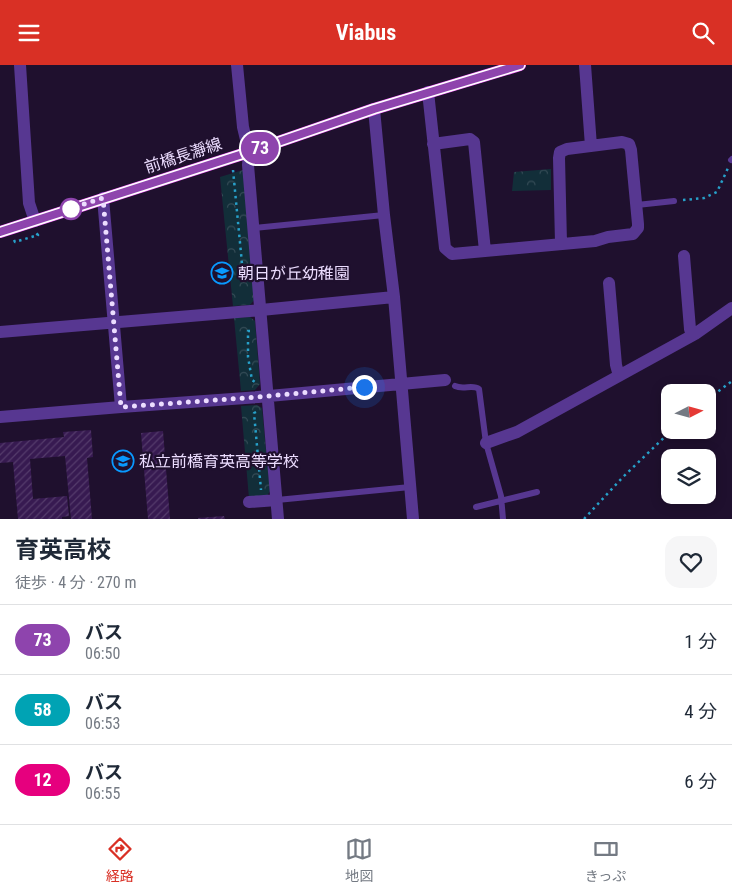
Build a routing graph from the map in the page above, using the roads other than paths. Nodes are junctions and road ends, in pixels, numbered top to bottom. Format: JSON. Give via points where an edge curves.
{"nodes":[{"id":1,"x":20,"y":65,"type":"edge"},
{"id":2,"x":237,"y":65,"type":"edge"},
{"id":3,"x":520,"y":65,"type":"edge"},
{"id":4,"x":585,"y":65,"type":"edge"},
{"id":5,"x":428,"y":92,"type":"junction"},
{"id":6,"x":374,"y":109,"type":"junction"},
{"id":7,"x":434,"y":144,"type":"junction"},
{"id":8,"x":591,"y":146,"type":"junction"},
{"id":9,"x":249,"y":152,"type":"junction"},
{"id":10,"x":103,"y":198,"type":"junction"},
{"id":11,"x":674,"y":201,"type":"road end"},
{"id":12,"x":637,"y":205,"type":"junction"},
{"id":13,"x":384,"y":215,"type":"junction"},
{"id":14,"x":35,"y":221,"type":"junction"},
{"id":15,"x":254,"y":227,"type":"junction"},
{"id":16,"x":0,"y":232,"type":"edge"},
{"id":17,"x":561,"y":243,"type":"junction"},
{"id":18,"x":485,"y":251,"type":"junction"},
{"id":19,"x":684,"y":256,"type":"dead end"},
{"id":20,"x":609,"y":283,"type":"dead end"},
{"id":21,"x":394,"y":297,"type":"junction"},
{"id":22,"x":732,"y":308,"type":"edge"},
{"id":23,"x":262,"y":310,"type":"junction"},
{"id":24,"x":114,"y":322,"type":"junction"},
{"id":25,"x":0,"y":332,"type":"edge"},
{"id":26,"x":692,"y":335,"type":"junction"},
{"id":27,"x":619,"y":376,"type":"junction"},
{"id":28,"x":402,"y":383,"type":"junction"},
{"id":29,"x":450,"y":383,"type":"joint"},
{"id":30,"x":268,"y":396,"type":"junction"},
{"id":31,"x":121,"y":407,"type":"junction"},
{"id":32,"x":0,"y":417,"type":"edge"},
{"id":33,"x":486,"y":443,"type":"junction"},
{"id":34,"x":410,"y":487,"type":"junction"},
{"id":35,"x":537,"y":492,"type":"dead end"},
{"id":36,"x":276,"y":500,"type":"junction"},
{"id":37,"x":256,"y":502,"type":"road end"},
{"id":38,"x":501,"y":502,"type":"junction"},
{"id":39,"x":476,"y":507,"type":"dead end"},
{"id":40,"x":278,"y":519,"type":"edge"},
{"id":41,"x":413,"y":519,"type":"edge"},
{"id":42,"x":503,"y":519,"type":"edge"}],
"edges":[{"from":1,"to":14,"type":"street","via":[[29,203]]},
{"from":2,"to":9,"type":"street","via":[[243,127]]},
{"from":3,"to":5,"type":"main road","name":"前橋長瀞線"},
{"from":4,"to":8,"type":"street"},
{"from":5,"to":6,"type":"main road","name":"前橋長瀞線"},
{"from":5,"to":7,"type":"street"},
{"from":6,"to":9,"type":"main road","name":"前橋長瀞線"},
{"from":6,"to":13,"type":"street"},
{"from":7,"to":18,"type":"street","via":[[445,248],[452,254]]},
{"from":7,"to":18,"type":"street","via":[[470,139],[474,142]]},
{"from":8,"to":12,"type":"street","via":[[629,144]]},
{"from":8,"to":17,"type":"street","via":[[563,150],[559,155]]},
{"from":9,"to":10,"type":"main road","name":"前橋長瀞線"},
{"from":9,"to":15,"type":"street"},
{"from":10,"to":14,"type":"main road","name":"前橋長瀞線"},
{"from":10,"to":24,"type":"street"},
{"from":11,"to":12,"type":"lane"},
{"from":12,"to":17,"type":"street","via":[[638,228],[633,234]]},
{"from":13,"to":15,"type":"lane"},
{"from":13,"to":21,"type":"street"},
{"from":14,"to":16,"type":"main road","name":"前橋長瀞線"},
{"from":15,"to":23,"type":"street"},
{"from":17,"to":18,"type":"street"},
{"from":19,"to":26,"type":"street"},
{"from":20,"to":27,"type":"street"},
{"from":21,"to":23,"type":"street"},
{"from":21,"to":28,"type":"street"},
{"from":22,"to":26,"type":"street"},
{"from":23,"to":24,"type":"street"},
{"from":23,"to":30,"type":"street"},
{"from":24,"to":25,"type":"street"},
{"from":24,"to":31,"type":"street"},
{"from":26,"to":27,"type":"street"},
{"from":27,"to":33,"type":"street","via":[[517,432]]},
{"from":28,"to":29,"type":"street"},
{"from":28,"to":30,"type":"street"},
{"from":28,"to":34,"type":"street"},
{"from":29,"to":33,"type":"lane","via":[[480,389]]},
{"from":30,"to":31,"type":"street"},
{"from":30,"to":36,"type":"street"},
{"from":31,"to":32,"type":"street"},
{"from":33,"to":38,"type":"lane"},
{"from":34,"to":36,"type":"lane"},
{"from":34,"to":41,"type":"street"},
{"from":35,"to":38,"type":"lane"},
{"from":36,"to":37,"type":"street"},
{"from":36,"to":40,"type":"street"},
{"from":38,"to":39,"type":"lane"},
{"from":38,"to":42,"type":"lane"}]}
